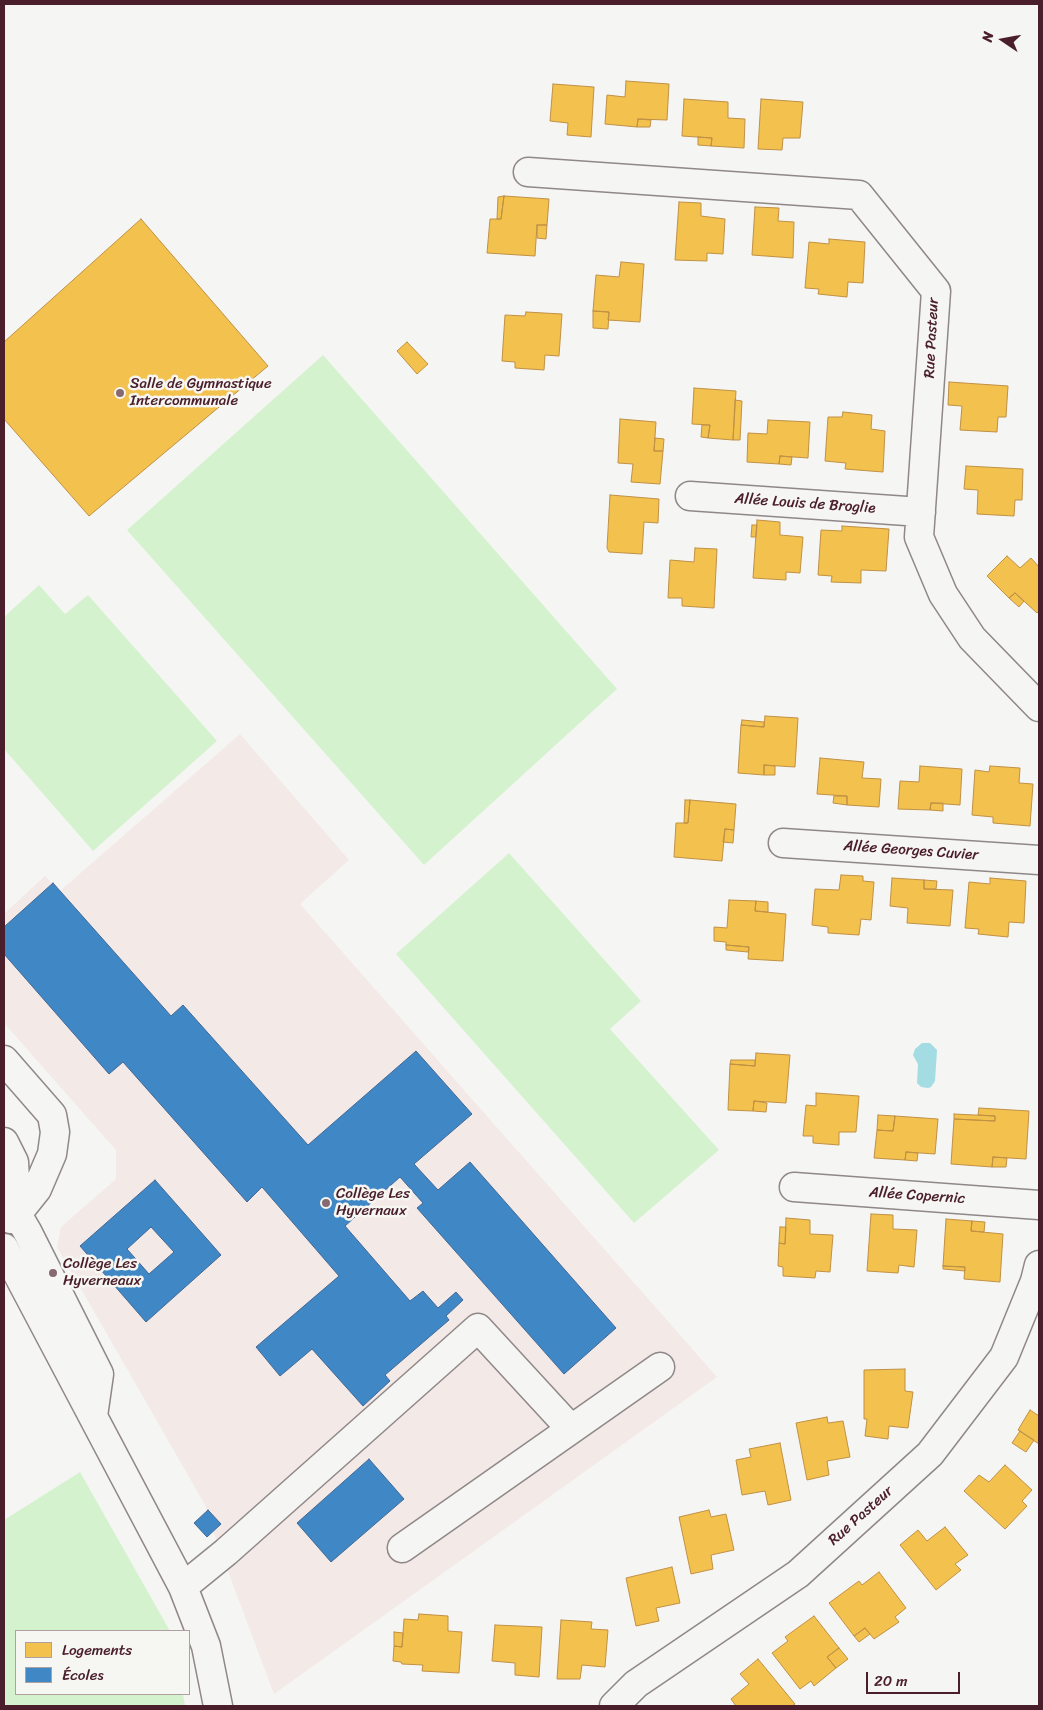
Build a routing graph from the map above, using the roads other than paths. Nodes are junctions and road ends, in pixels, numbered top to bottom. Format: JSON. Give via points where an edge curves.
{"nodes":[{"id":1,"x":528,"y":172,"type":"dead end"},
{"id":2,"x":690,"y":496,"type":"dead end"},
{"id":3,"x":921,"y":512,"type":"junction"},
{"id":4,"x":1039,"y":707,"type":"edge"},
{"id":5,"x":782,"y":842,"type":"dead end"},
{"id":6,"x":1039,"y":860,"type":"edge"},
{"id":7,"x":4,"y":1060,"type":"edge"},
{"id":8,"x":4,"y":1142,"type":"edge"},
{"id":9,"x":794,"y":1187,"type":"dead end"},
{"id":10,"x":1039,"y":1205,"type":"edge"},
{"id":11,"x":10,"y":1219,"type":"edge"},
{"id":12,"x":4,"y":1248,"type":"edge"},
{"id":13,"x":1039,"y":1265,"type":"edge"},
{"id":14,"x":660,"y":1367,"type":"dead end"},
{"id":15,"x":93,"y":1416,"type":"junction"},
{"id":16,"x":571,"y":1430,"type":"junction"},
{"id":17,"x":402,"y":1548,"type":"dead end"},
{"id":18,"x":183,"y":1587,"type":"junction"},
{"id":19,"x":218,"y":1706,"type":"edge"},
{"id":20,"x":614,"y":1706,"type":"edge"}],
"edges":[{"from":1,"to":3,"type":"street","name":"Rue Pasteur","via":[[859,195],[936,292]]},
{"from":2,"to":3,"type":"street","name":"Allée Louis de Broglie"},
{"from":3,"to":4,"type":"street","name":"Rue Pasteur","via":[[919,538],[943,594],[972,638]]},
{"from":5,"to":6,"type":"street","name":"Allée Georges Cuvier"},
{"from":7,"to":11,"type":"street","via":[[52,1115],[55,1132],[52,1154],[38,1189]]},
{"from":8,"to":11,"type":"street","via":[[14,1162]]},
{"from":9,"to":10,"type":"street","name":"Allée Copernic"},
{"from":11,"to":15,"type":"street","via":[[27,1231],[99,1374]]},
{"from":12,"to":15,"type":"street"},
{"from":13,"to":20,"type":"street","name":"Rue Pasteur","via":[[1004,1357],[930,1454],[798,1574],[636,1684]]},
{"from":14,"to":16,"type":"street"},
{"from":15,"to":18,"type":"street"},
{"from":16,"to":17,"type":"street"},
{"from":16,"to":18,"type":"street","via":[[478,1328]]},
{"from":18,"to":19,"type":"street","via":[[206,1646]]}]}
